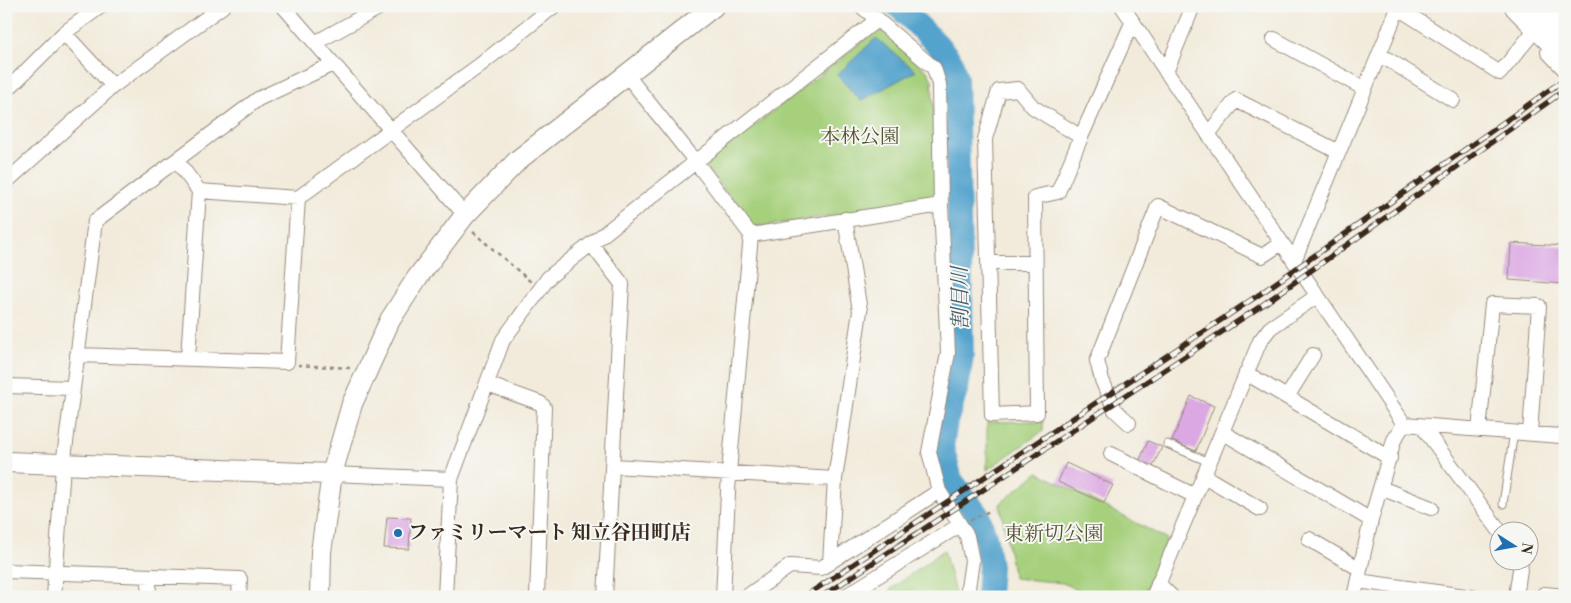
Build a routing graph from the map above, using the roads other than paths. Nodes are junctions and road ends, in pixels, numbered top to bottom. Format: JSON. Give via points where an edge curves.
{"nodes":[{"id":1,"x":102,"y":6,"type":"edge"},
{"id":2,"x":223,"y":6,"type":"edge"},
{"id":3,"x":283,"y":6,"type":"edge"},
{"id":4,"x":554,"y":6,"type":"edge"},
{"id":5,"x":714,"y":6,"type":"edge"},
{"id":6,"x":861,"y":6,"type":"edge"},
{"id":7,"x":1122,"y":6,"type":"edge"},
{"id":8,"x":1193,"y":6,"type":"edge"},
{"id":9,"x":1504,"y":6,"type":"edge"},
{"id":10,"x":1518,"y":6,"type":"edge"},
{"id":11,"x":1399,"y":7,"type":"edge"},
{"id":12,"x":373,"y":8,"type":"edge"},
{"id":13,"x":878,"y":19,"type":"junction"},
{"id":14,"x":1132,"y":23,"type":"junction"},
{"id":15,"x":64,"y":33,"type":"junction"},
{"id":16,"x":1531,"y":34,"type":"junction"},
{"id":17,"x":1274,"y":39,"type":"dead end"},
{"id":18,"x":315,"y":43,"type":"junction"},
{"id":19,"x":1565,"y":53,"type":"edge"},
{"id":20,"x":1379,"y":54,"type":"junction"},
{"id":21,"x":333,"y":64,"type":"junction"},
{"id":22,"x":1565,"y":70,"type":"edge"},
{"id":23,"x":1166,"y":72,"type":"junction"},
{"id":24,"x":626,"y":74,"type":"junction"},
{"id":25,"x":113,"y":86,"type":"junction"},
{"id":26,"x":1365,"y":90,"type":"junction"},
{"id":27,"x":6,"y":91,"type":"edge"},
{"id":28,"x":1453,"y":100,"type":"dead end"},
{"id":29,"x":390,"y":130,"type":"junction"},
{"id":30,"x":1208,"y":134,"type":"junction"},
{"id":31,"x":1081,"y":137,"type":"junction"},
{"id":32,"x":1339,"y":152,"type":"junction"},
{"id":33,"x":178,"y":161,"type":"junction"},
{"id":34,"x":696,"y":162,"type":"junction"},
{"id":35,"x":6,"y":182,"type":"edge"},
{"id":36,"x":199,"y":191,"type":"junction"},
{"id":37,"x":298,"y":198,"type":"junction"},
{"id":38,"x":941,"y":206,"type":"junction"},
{"id":39,"x":463,"y":218,"type":"junction"},
{"id":40,"x":845,"y":219,"type":"junction"},
{"id":41,"x":751,"y":235,"type":"junction"},
{"id":42,"x":1282,"y":243,"type":"junction"},
{"id":43,"x":592,"y":245,"type":"junction"},
{"id":44,"x":1294,"y":261,"type":"junction"},
{"id":45,"x":989,"y":263,"type":"junction"},
{"id":46,"x":1034,"y":263,"type":"junction"},
{"id":47,"x":1317,"y":296,"type":"junction"},
{"id":48,"x":77,"y":355,"type":"junction"},
{"id":49,"x":1313,"y":355,"type":"dead end"},
{"id":50,"x":188,"y":358,"type":"junction"},
{"id":51,"x":1246,"y":373,"type":"junction"},
{"id":52,"x":487,"y":384,"type":"junction"},
{"id":53,"x":6,"y":386,"type":"edge"},
{"id":54,"x":73,"y":388,"type":"junction"},
{"id":55,"x":1287,"y":397,"type":"junction"},
{"id":56,"x":1129,"y":423,"type":"dead end"},
{"id":57,"x":1404,"y":424,"type":"junction"},
{"id":58,"x":1422,"y":426,"type":"junction"},
{"id":59,"x":1479,"y":430,"type":"junction"},
{"id":60,"x":1222,"y":432,"type":"junction"},
{"id":61,"x":1514,"y":432,"type":"junction"},
{"id":62,"x":1530,"y":433,"type":"junction"},
{"id":63,"x":1565,"y":438,"type":"edge"},
{"id":64,"x":1167,"y":444,"type":"dead end"},
{"id":65,"x":1111,"y":454,"type":"dead end"},
{"id":66,"x":1390,"y":458,"type":"junction"},
{"id":67,"x":6,"y":462,"type":"edge"},
{"id":68,"x":1209,"y":462,"type":"junction"},
{"id":69,"x":63,"y":465,"type":"junction"},
{"id":70,"x":613,"y":466,"type":"junction"},
{"id":71,"x":729,"y":472,"type":"junction"},
{"id":72,"x":332,"y":474,"type":"junction"},
{"id":73,"x":1204,"y":476,"type":"junction"},
{"id":74,"x":451,"y":479,"type":"junction"},
{"id":75,"x":835,"y":479,"type":"junction"},
{"id":76,"x":1381,"y":488,"type":"junction"},
{"id":77,"x":939,"y":491,"type":"junction"},
{"id":78,"x":1195,"y":496,"type":"junction"},
{"id":79,"x":1503,"y":504,"type":"dead end"},
{"id":80,"x":1431,"y":508,"type":"dead end"},
{"id":81,"x":1260,"y":509,"type":"dead end"},
{"id":82,"x":1371,"y":520,"type":"junction"},
{"id":83,"x":1492,"y":520,"type":"edge"},
{"id":84,"x":960,"y":525,"type":"junction"},
{"id":85,"x":1309,"y":539,"type":"dead end"},
{"id":86,"x":830,"y":563,"type":"junction"},
{"id":87,"x":1520,"y":570,"type":"edge"},
{"id":88,"x":6,"y":571,"type":"edge"},
{"id":89,"x":55,"y":573,"type":"junction"},
{"id":90,"x":1359,"y":575,"type":"junction"},
{"id":91,"x":150,"y":576,"type":"junction"},
{"id":92,"x":1158,"y":583,"type":"junction"},
{"id":93,"x":865,"y":591,"type":"edge"},
{"id":94,"x":1544,"y":594,"type":"dead end"},
{"id":95,"x":1472,"y":596,"type":"edge"},
{"id":96,"x":1565,"y":596,"type":"edge"},
{"id":97,"x":54,"y":597,"type":"edge"},
{"id":98,"x":148,"y":597,"type":"edge"},
{"id":99,"x":239,"y":597,"type":"edge"},
{"id":100,"x":320,"y":597,"type":"edge"},
{"id":101,"x":445,"y":597,"type":"edge"},
{"id":102,"x":537,"y":597,"type":"edge"},
{"id":103,"x":605,"y":597,"type":"edge"},
{"id":104,"x":723,"y":597,"type":"edge"},
{"id":105,"x":746,"y":597,"type":"edge"},
{"id":106,"x":844,"y":597,"type":"edge"},
{"id":107,"x":970,"y":597,"type":"edge"},
{"id":108,"x":1153,"y":597,"type":"edge"},
{"id":109,"x":1172,"y":597,"type":"edge"},
{"id":110,"x":1354,"y":597,"type":"edge"},
{"id":111,"x":1516,"y":597,"type":"edge"}],
"edges":[{"from":1,"to":15,"type":"street"},
{"from":2,"to":25,"type":"street"},
{"from":3,"to":18,"type":"street"},
{"from":4,"to":29,"type":"street"},
{"from":5,"to":24,"type":"street"},
{"from":6,"to":13,"type":"street"},
{"from":7,"to":14,"type":"street"},
{"from":8,"to":23,"type":"street"},
{"from":9,"to":16,"type":"street"},
{"from":10,"to":19,"type":"highway"},
{"from":11,"to":16,"type":"street","via":[[1500,73]]},
{"from":11,"to":20,"type":"street"},
{"from":12,"to":18,"type":"street"},
{"from":13,"to":34,"type":"street"},
{"from":13,"to":38,"type":"street","via":[[934,68],[939,84]]},
{"from":14,"to":23,"type":"street"},
{"from":14,"to":31,"type":"street"},
{"from":15,"to":25,"type":"street"},
{"from":15,"to":27,"type":"street"},
{"from":16,"to":22,"type":"street"},
{"from":17,"to":26,"type":"street"},
{"from":18,"to":21,"type":"street"},
{"from":20,"to":26,"type":"street"},
{"from":20,"to":28,"type":"street"},
{"from":21,"to":29,"type":"street"},
{"from":21,"to":33,"type":"street","via":[[258,99]]},
{"from":23,"to":30,"type":"street"},
{"from":24,"to":34,"type":"street"},
{"from":24,"to":39,"type":"street","via":[[518,160]]},
{"from":25,"to":35,"type":"street"},
{"from":26,"to":32,"type":"street"},
{"from":29,"to":37,"type":"street"},
{"from":29,"to":39,"type":"street"},
{"from":30,"to":32,"type":"street","via":[[1236,100]]},
{"from":30,"to":42,"type":"street"},
{"from":31,"to":45,"type":"street","via":[[1033,107],[1018,89],[999,91],[985,139]]},
{"from":31,"to":46,"type":"street","via":[[1058,192],[1035,197]]},
{"from":32,"to":44,"type":"street"},
{"from":33,"to":36,"type":"street"},
{"from":33,"to":48,"type":"street","via":[[95,221]]},
{"from":34,"to":41,"type":"street"},
{"from":34,"to":43,"type":"street"},
{"from":36,"to":37,"type":"street"},
{"from":36,"to":50,"type":"street"},
{"from":37,"to":50,"type":"street","via":[[287,362]]},
{"from":38,"to":40,"type":"street"},
{"from":38,"to":77,"type":"street","via":[[948,353],[929,452]]},
{"from":39,"to":72,"type":"street","via":[[390,320],[352,404]]},
{"from":40,"to":41,"type":"street"},
{"from":40,"to":75,"type":"street","via":[[860,311]]},
{"from":41,"to":71,"type":"street"},
{"from":42,"to":44,"type":"street"},
{"from":42,"to":56,"type":"street","via":[[1262,256],[1158,206],[1097,361],[1115,410]]},
{"from":43,"to":52,"type":"street","via":[[549,277],[504,340]]},
{"from":43,"to":70,"type":"street","via":[[622,284]]},
{"from":44,"to":47,"type":"street"},
{"from":45,"to":46,"type":"street"},
{"from":45,"to":46,"type":"street","via":[[992,415],[1037,413]]},
{"from":47,"to":51,"type":"street","via":[[1270,328],[1260,340]]},
{"from":47,"to":57,"type":"street"},
{"from":48,"to":50,"type":"street"},
{"from":48,"to":54,"type":"street"},
{"from":49,"to":55,"type":"street"},
{"from":51,"to":55,"type":"street"},
{"from":51,"to":60,"type":"street"},
{"from":52,"to":74,"type":"street"},
{"from":52,"to":102,"type":"street","via":[[544,407]]},
{"from":53,"to":54,"type":"street"},
{"from":54,"to":69,"type":"street"},
{"from":55,"to":66,"type":"street"},
{"from":57,"to":58,"type":"street"},
{"from":57,"to":66,"type":"street","via":[[1394,440]]},
{"from":58,"to":59,"type":"street"},
{"from":58,"to":83,"type":"street"},
{"from":59,"to":61,"type":"street"},
{"from":59,"to":62,"type":"street","via":[[1492,304],[1539,306]]},
{"from":60,"to":68,"type":"street"},
{"from":60,"to":82,"type":"street"},
{"from":61,"to":62,"type":"street"},
{"from":61,"to":79,"type":"lane"},
{"from":62,"to":63,"type":"street"},
{"from":64,"to":68,"type":"lane"},
{"from":65,"to":78,"type":"street"},
{"from":66,"to":76,"type":"street"},
{"from":67,"to":69,"type":"street"},
{"from":68,"to":73,"type":"street"},
{"from":69,"to":72,"type":"street"},
{"from":69,"to":89,"type":"street"},
{"from":70,"to":71,"type":"street"},
{"from":70,"to":103,"type":"street"},
{"from":71,"to":75,"type":"street"},
{"from":71,"to":104,"type":"street"},
{"from":72,"to":74,"type":"street"},
{"from":72,"to":100,"type":"street","via":[[321,552]]},
{"from":73,"to":78,"type":"street"},
{"from":73,"to":81,"type":"street"},
{"from":74,"to":101,"type":"street"},
{"from":75,"to":86,"type":"street"},
{"from":76,"to":80,"type":"street"},
{"from":76,"to":82,"type":"street"},
{"from":77,"to":84,"type":"street"},
{"from":77,"to":86,"type":"street"},
{"from":78,"to":92,"type":"street"},
{"from":82,"to":90,"type":"street"},
{"from":84,"to":93,"type":"street"},
{"from":84,"to":107,"type":"street","via":[[967,536],[972,561]]},
{"from":85,"to":90,"type":"street"},
{"from":86,"to":105,"type":"street","via":[[821,568],[790,566]]},
{"from":87,"to":111,"type":"street"},
{"from":88,"to":89,"type":"street"},
{"from":89,"to":91,"type":"street"},
{"from":89,"to":97,"type":"street"},
{"from":90,"to":95,"type":"street"},
{"from":90,"to":110,"type":"street"},
{"from":91,"to":98,"type":"street"},
{"from":91,"to":99,"type":"street","via":[[240,579]]},
{"from":92,"to":108,"type":"street"},
{"from":92,"to":109,"type":"street"},
{"from":93,"to":106,"type":"street"},
{"from":94,"to":96,"type":"street"}]}
